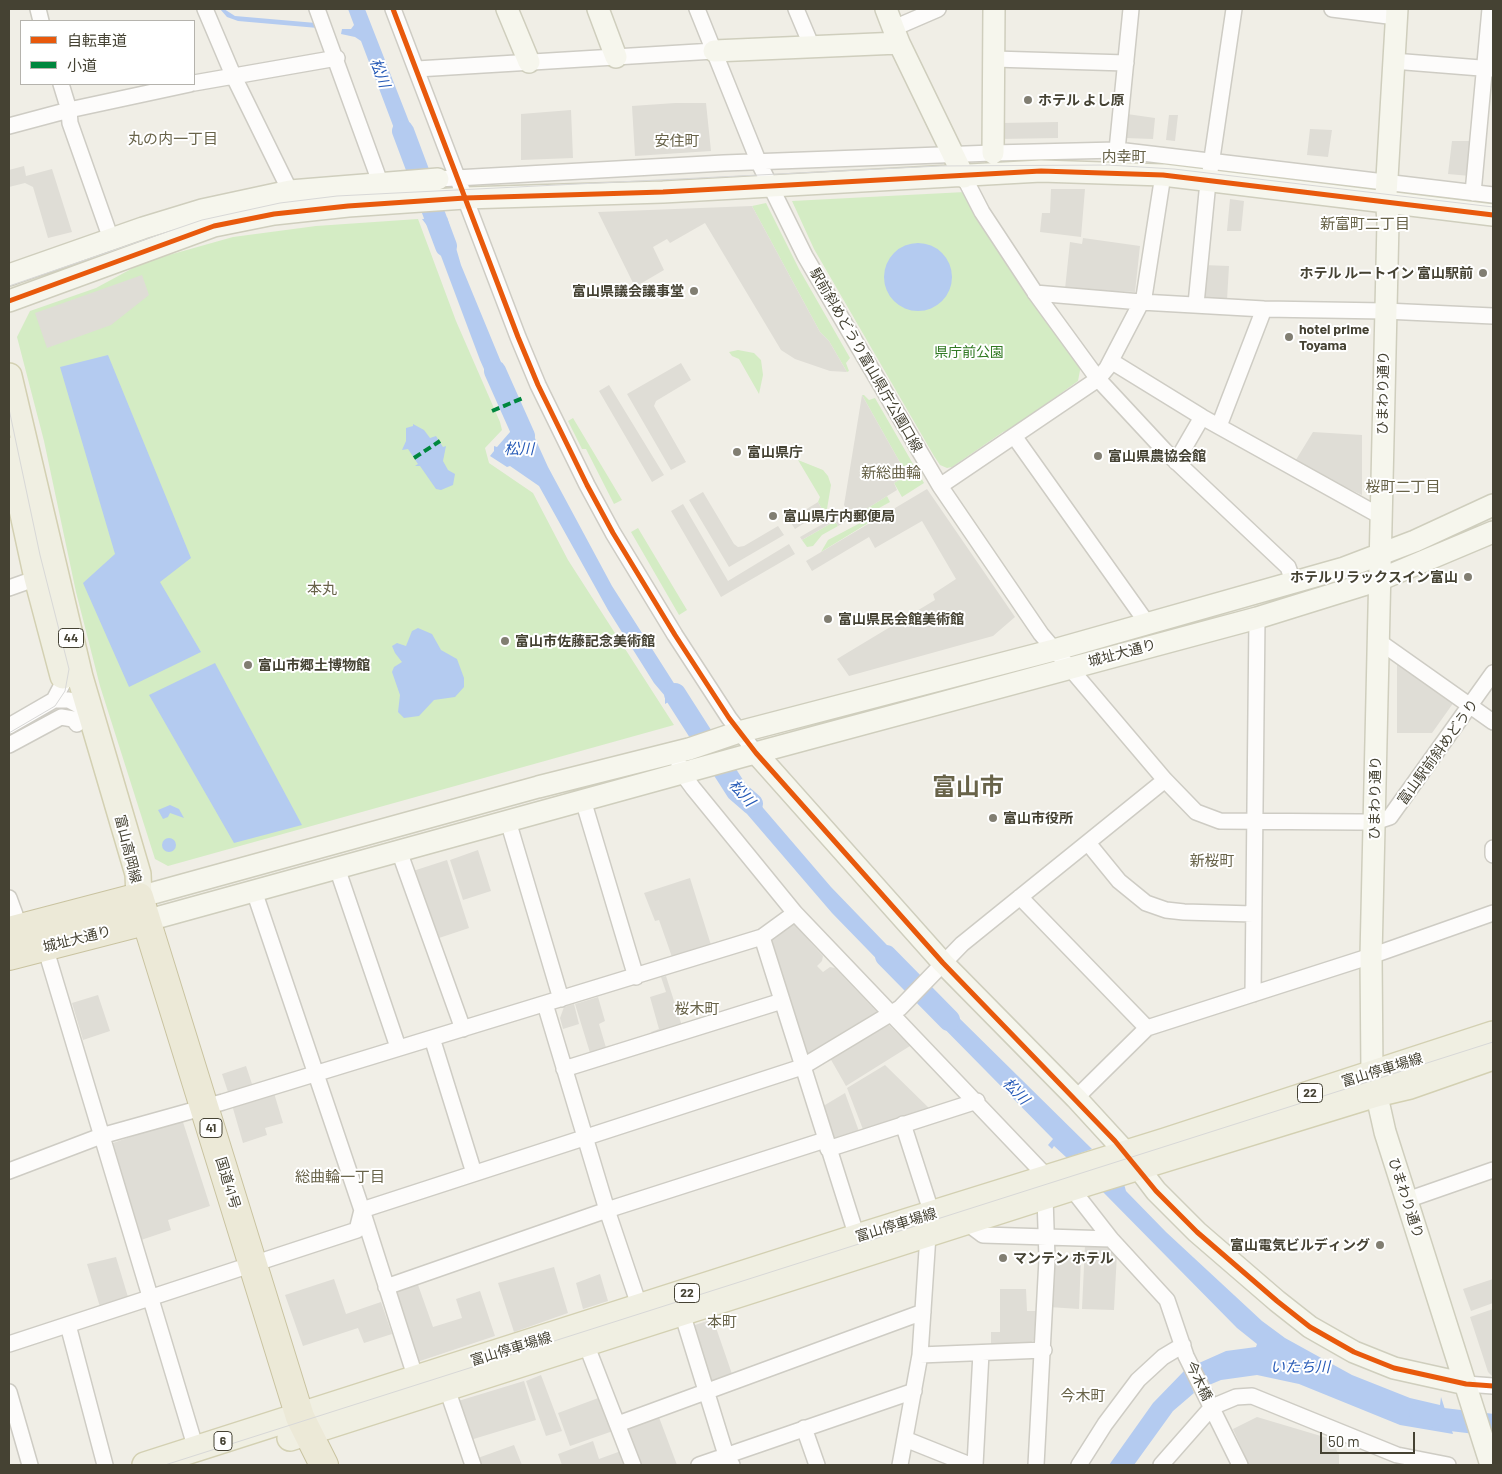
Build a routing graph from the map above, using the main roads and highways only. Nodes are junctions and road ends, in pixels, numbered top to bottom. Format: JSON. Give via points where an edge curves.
{"nodes":[{"id":1,"x":9,"y":376,"type":"edge"},
{"id":2,"x":9,"y":450,"type":"edge"},
{"id":3,"x":71,"y":703,"type":"junction"},
{"id":4,"x":142,"y":909,"type":"junction"},
{"id":5,"x":14,"y":929,"type":"edge"},
{"id":6,"x":9,"y":956,"type":"edge"},
{"id":7,"x":1493,"y":1034,"type":"edge"},
{"id":8,"x":1493,"y":1057,"type":"edge"},
{"id":9,"x":1374,"y":1084,"type":"junction"},
{"id":10,"x":1047,"y":1188,"type":"junction"},
{"id":11,"x":930,"y":1224,"type":"junction"},
{"id":12,"x":304,"y":1425,"type":"junction"},
{"id":13,"x":198,"y":1457,"type":"edge"},
{"id":14,"x":146,"y":1465,"type":"edge"},
{"id":15,"x":324,"y":1465,"type":"edge"}],
"edges":[{"from":1,"to":3,"type":"main road","name":"富山高岡線","number":"44"},
{"from":2,"to":3,"type":"main road","name":"富山高岡線","number":"44","via":[[37,578]]},
{"from":3,"to":4,"type":"main road","name":"富山高岡線","number":"44","via":[[138,874]]},
{"from":4,"to":5,"type":"highway","name":"城址大通り"},
{"from":4,"to":6,"type":"highway","name":"城址大通り","via":[[45,947]]},
{"from":4,"to":12,"type":"highway","name":"国道41号","number":"41"},
{"from":7,"to":9,"type":"main road","name":"富山停車場線","number":"22"},
{"from":8,"to":9,"type":"main road","name":"富山停車場線","number":"22","via":[[1423,1082]]},
{"from":9,"to":10,"type":"main road","name":"富山停車場線","number":"22"},
{"from":10,"to":11,"type":"main road","name":"富山停車場線","number":"22"},
{"from":10,"to":11,"type":"main road","name":"富山停車場線","number":"22","via":[[967,1222]]},
{"from":11,"to":12,"type":"main road","name":"富山停車場線","number":"22","via":[[682,1313],[447,1389]]},
{"from":11,"to":12,"type":"main road","name":"富山停車場線","number":"22","via":[[857,1237],[416,1379]]},
{"from":12,"to":13,"type":"main road","number":"6"},
{"from":12,"to":15,"type":"highway","name":"国道41号","number":"41"},
{"from":13,"to":14,"type":"main road","number":"6"}]}
